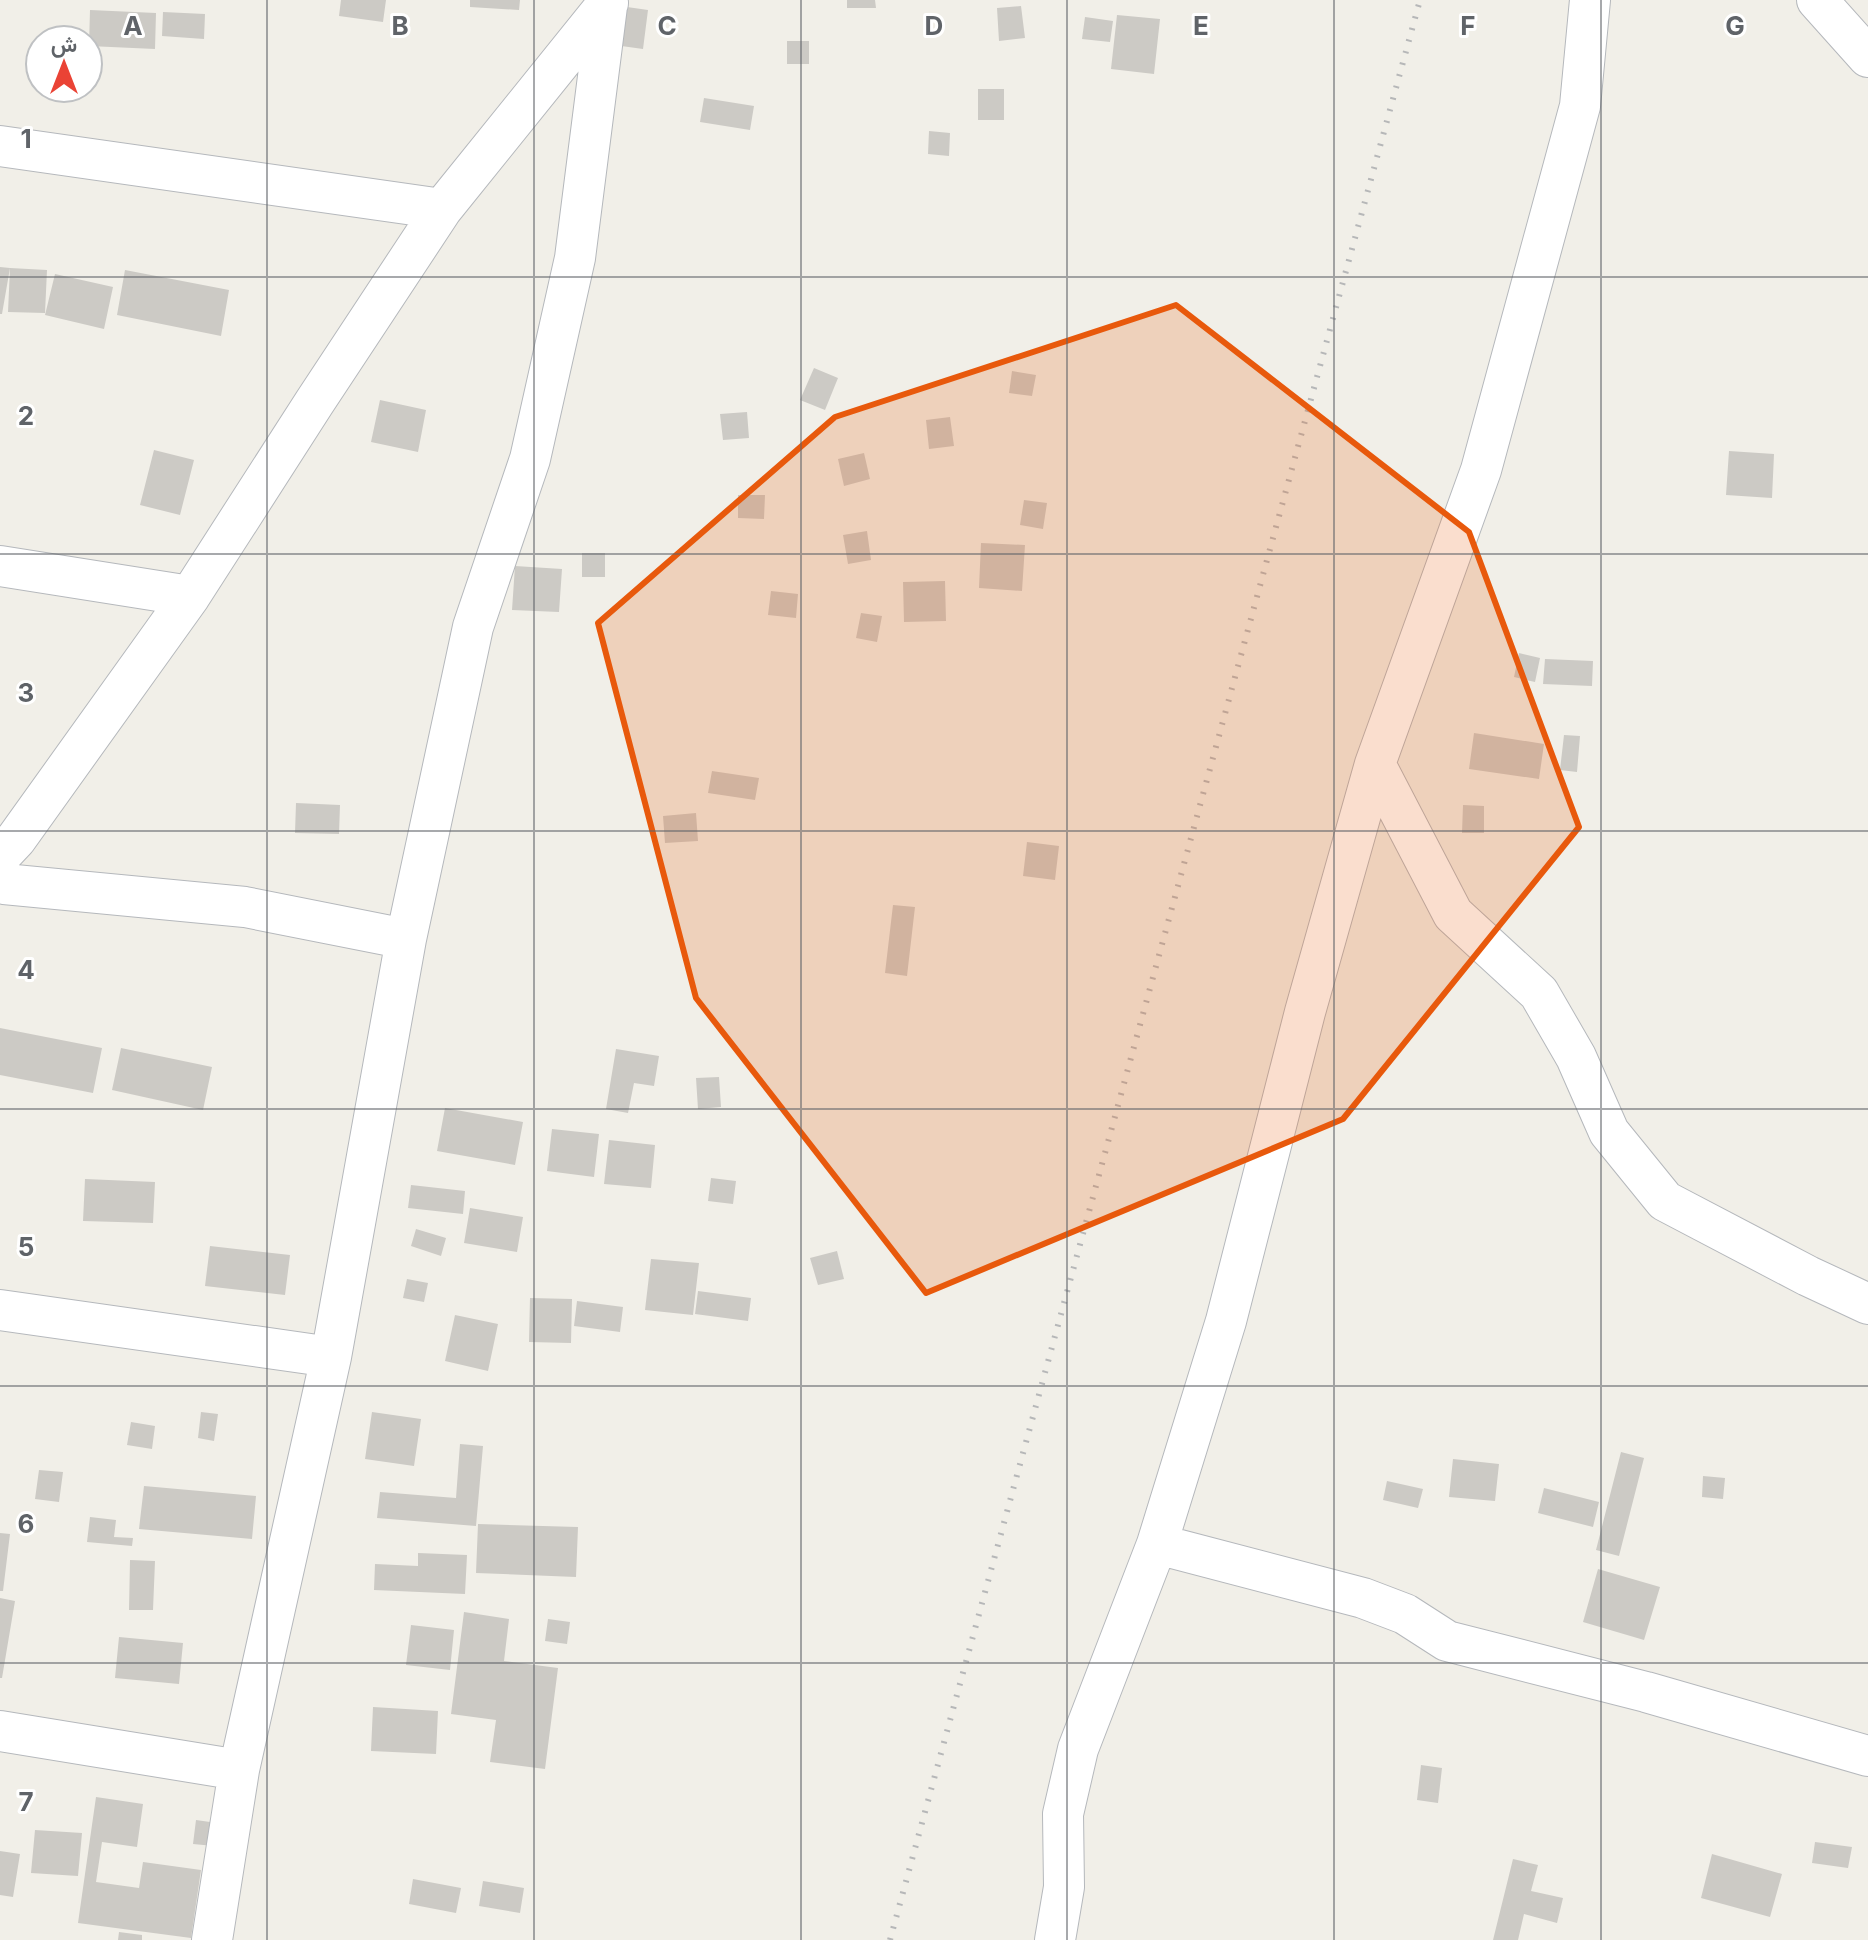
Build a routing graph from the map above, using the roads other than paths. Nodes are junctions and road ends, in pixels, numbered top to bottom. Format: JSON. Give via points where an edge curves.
{"nodes":[{"id":1,"x":1590,"y":0,"type":"edge"},
{"id":2,"x":1817,"y":0,"type":"edge"},
{"id":3,"x":609,"y":3,"type":"edge"},
{"id":4,"x":1868,"y":57,"type":"edge"},
{"id":5,"x":0,"y":146,"type":"edge"},
{"id":6,"x":442,"y":209,"type":"junction"},
{"id":7,"x":0,"y":566,"type":"edge"},
{"id":8,"x":190,"y":596,"type":"junction"},
{"id":9,"x":1375,"y":764,"type":"junction"},
{"id":10,"x":5,"y":869,"type":"edge"},
{"id":11,"x":406,"y":939,"type":"junction"},
{"id":12,"x":1868,"y":1304,"type":"edge"},
{"id":13,"x":0,"y":1310,"type":"edge"},
{"id":14,"x":331,"y":1357,"type":"junction"},
{"id":15,"x":1157,"y":1544,"type":"junction"},
{"id":16,"x":0,"y":1731,"type":"edge"},
{"id":17,"x":1868,"y":1756,"type":"edge"},
{"id":18,"x":239,"y":1770,"type":"junction"},
{"id":19,"x":212,"y":1940,"type":"edge"},
{"id":20,"x":1055,"y":1940,"type":"edge"}],
"edges":[{"from":1,"to":9,"type":"street","via":[[1580,106],[1481,470]]},
{"from":2,"to":4,"type":"street"},
{"from":3,"to":6,"type":"street"},
{"from":3,"to":11,"type":"street","via":[[575,258],[530,459],[473,627]]},
{"from":5,"to":6,"type":"street"},
{"from":6,"to":8,"type":"street"},
{"from":7,"to":8,"type":"street"},
{"from":8,"to":10,"type":"street"},
{"from":9,"to":12,"type":"street","via":[[1453,914],[1539,993],[1576,1057],[1609,1132],[1665,1201]]},
{"from":9,"to":15,"type":"street","via":[[1226,1321]]},
{"from":10,"to":11,"type":"street"},
{"from":11,"to":14,"type":"street"},
{"from":13,"to":14,"type":"street"},
{"from":14,"to":18,"type":"street"},
{"from":15,"to":17,"type":"street","via":[[1363,1598],[1405,1614],[1447,1641]]},
{"from":15,"to":20,"type":"street","via":[[1078,1749],[1063,1814],[1064,1887]]},
{"from":16,"to":18,"type":"street"},
{"from":18,"to":19,"type":"street"}]}
